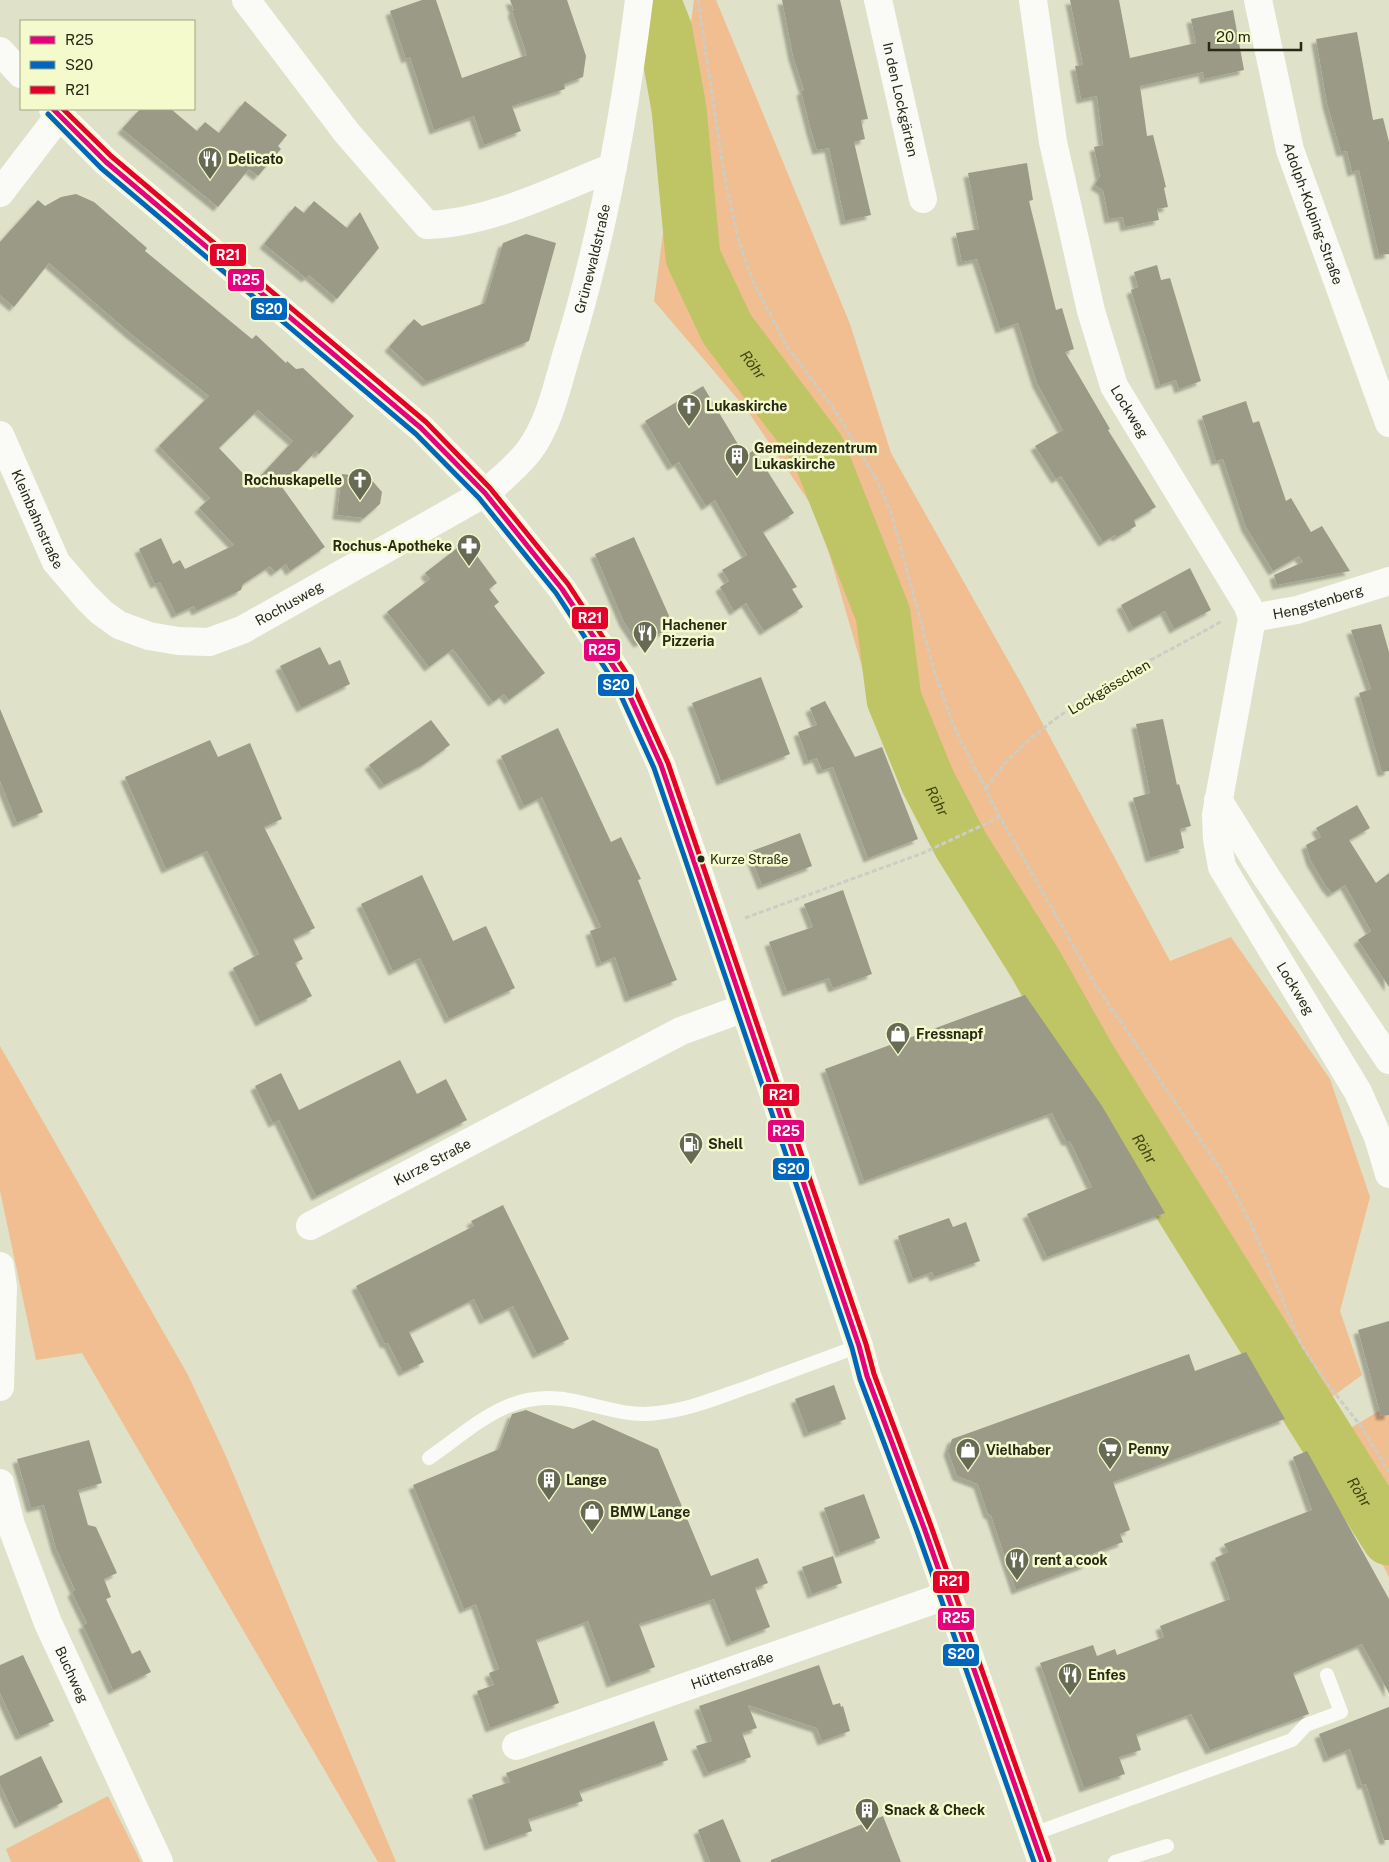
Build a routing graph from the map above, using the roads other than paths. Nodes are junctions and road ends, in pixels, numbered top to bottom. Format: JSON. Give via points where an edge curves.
{"nodes":[{"id":1,"x":246,"y":0,"type":"edge"},
{"id":2,"x":639,"y":0,"type":"edge"},
{"id":3,"x":878,"y":0,"type":"edge"},
{"id":4,"x":1032,"y":0,"type":"edge"},
{"id":5,"x":1258,"y":0,"type":"edge"},
{"id":6,"x":0,"y":51,"type":"edge"},
{"id":7,"x":20,"y":73,"type":"edge"},
{"id":8,"x":56,"y":112,"type":"edge"},
{"id":9,"x":614,"y":158,"type":"junction"},
{"id":10,"x":0,"y":193,"type":"edge"},
{"id":11,"x":923,"y":199,"type":"dead end"},
{"id":12,"x":1389,"y":423,"type":"edge"},
{"id":13,"x":0,"y":436,"type":"edge"},
{"id":14,"x":485,"y":493,"type":"junction"},
{"id":15,"x":1387,"y":586,"type":"edge"},
{"id":16,"x":86,"y":597,"type":"joint"},
{"id":17,"x":1250,"y":612,"type":"junction"},
{"id":18,"x":1218,"y":800,"type":"junction"},
{"id":19,"x":744,"y":1008,"type":"junction"},
{"id":20,"x":1389,"y":1060,"type":"edge"},
{"id":21,"x":1389,"y":1174,"type":"edge"},
{"id":22,"x":310,"y":1226,"type":"dead end"},
{"id":23,"x":0,"y":1266,"type":"edge"},
{"id":24,"x":859,"y":1346,"type":"junction"},
{"id":25,"x":0,"y":1387,"type":"edge"},
{"id":26,"x":429,"y":1458,"type":"dead end"},
{"id":27,"x":0,"y":1482,"type":"edge"},
{"id":28,"x":948,"y":1595,"type":"junction"},
{"id":29,"x":1327,"y":1676,"type":"dead end"},
{"id":30,"x":516,"y":1746,"type":"dead end"},
{"id":31,"x":1033,"y":1834,"type":"junction"},
{"id":32,"x":1167,"y":1846,"type":"dead end"},
{"id":33,"x":159,"y":1862,"type":"edge"},
{"id":34,"x":1042,"y":1862,"type":"edge"},
{"id":35,"x":1114,"y":1862,"type":"edge"}],
"edges":[{"from":1,"to":9,"type":"street","via":[[347,133],[428,225],[447,224],[506,209]]},
{"from":2,"to":9,"type":"street","name":"Grünewaldstraße"},
{"from":3,"to":11,"type":"street","name":"In den Lockgärten"},
{"from":4,"to":17,"type":"street","name":"Lockweg","via":[[1053,142],[1091,311],[1114,386]]},
{"from":5,"to":12,"type":"street","name":"Adolph-Kolping-Straße","via":[[1290,150]]},
{"from":6,"to":7,"type":"street"},
{"from":8,"to":10,"type":"street"},
{"from":8,"to":14,"type":"street","via":[[106,162],[421,428]]},
{"from":9,"to":14,"type":"street","name":"Grünewaldstraße","via":[[584,300],[550,408],[529,450],[504,478]]},
{"from":13,"to":16,"type":"street","name":"Kleinbahnstraße","via":[[56,562]]},
{"from":14,"to":16,"type":"street","name":"Rochusweg","via":[[242,630],[209,642],[178,641],[119,625]]},
{"from":14,"to":19,"type":"street","via":[[562,589],[623,681],[661,765]]},
{"from":15,"to":17,"type":"street","name":"Hengstenberg","via":[[1297,610]]},
{"from":17,"to":18,"type":"street","name":"Lockweg"},
{"from":18,"to":20,"type":"street"},
{"from":18,"to":21,"type":"street","name":"Lockweg","via":[[1217,839],[1222,867],[1358,1092],[1378,1137]]},
{"from":19,"to":22,"type":"street","name":"Kurze Straße","via":[[682,1031]]},
{"from":19,"to":24,"type":"street"},
{"from":23,"to":25,"type":"street","via":[[3,1287]]},
{"from":24,"to":26,"type":"lane","via":[[704,1403],[662,1413],[632,1413],[560,1398],[540,1397],[516,1402],[502,1408]]},
{"from":24,"to":28,"type":"street"},
{"from":27,"to":33,"type":"street","name":"Buchweg","via":[[11,1525],[48,1623]]},
{"from":28,"to":30,"type":"street","name":"Hüttenstraße"},
{"from":28,"to":31,"type":"street"},
{"from":29,"to":31,"type":"lane","via":[[1341,1712],[1306,1725],[1292,1740]]},
{"from":31,"to":34,"type":"street"},
{"from":32,"to":35,"type":"lane"}]}
